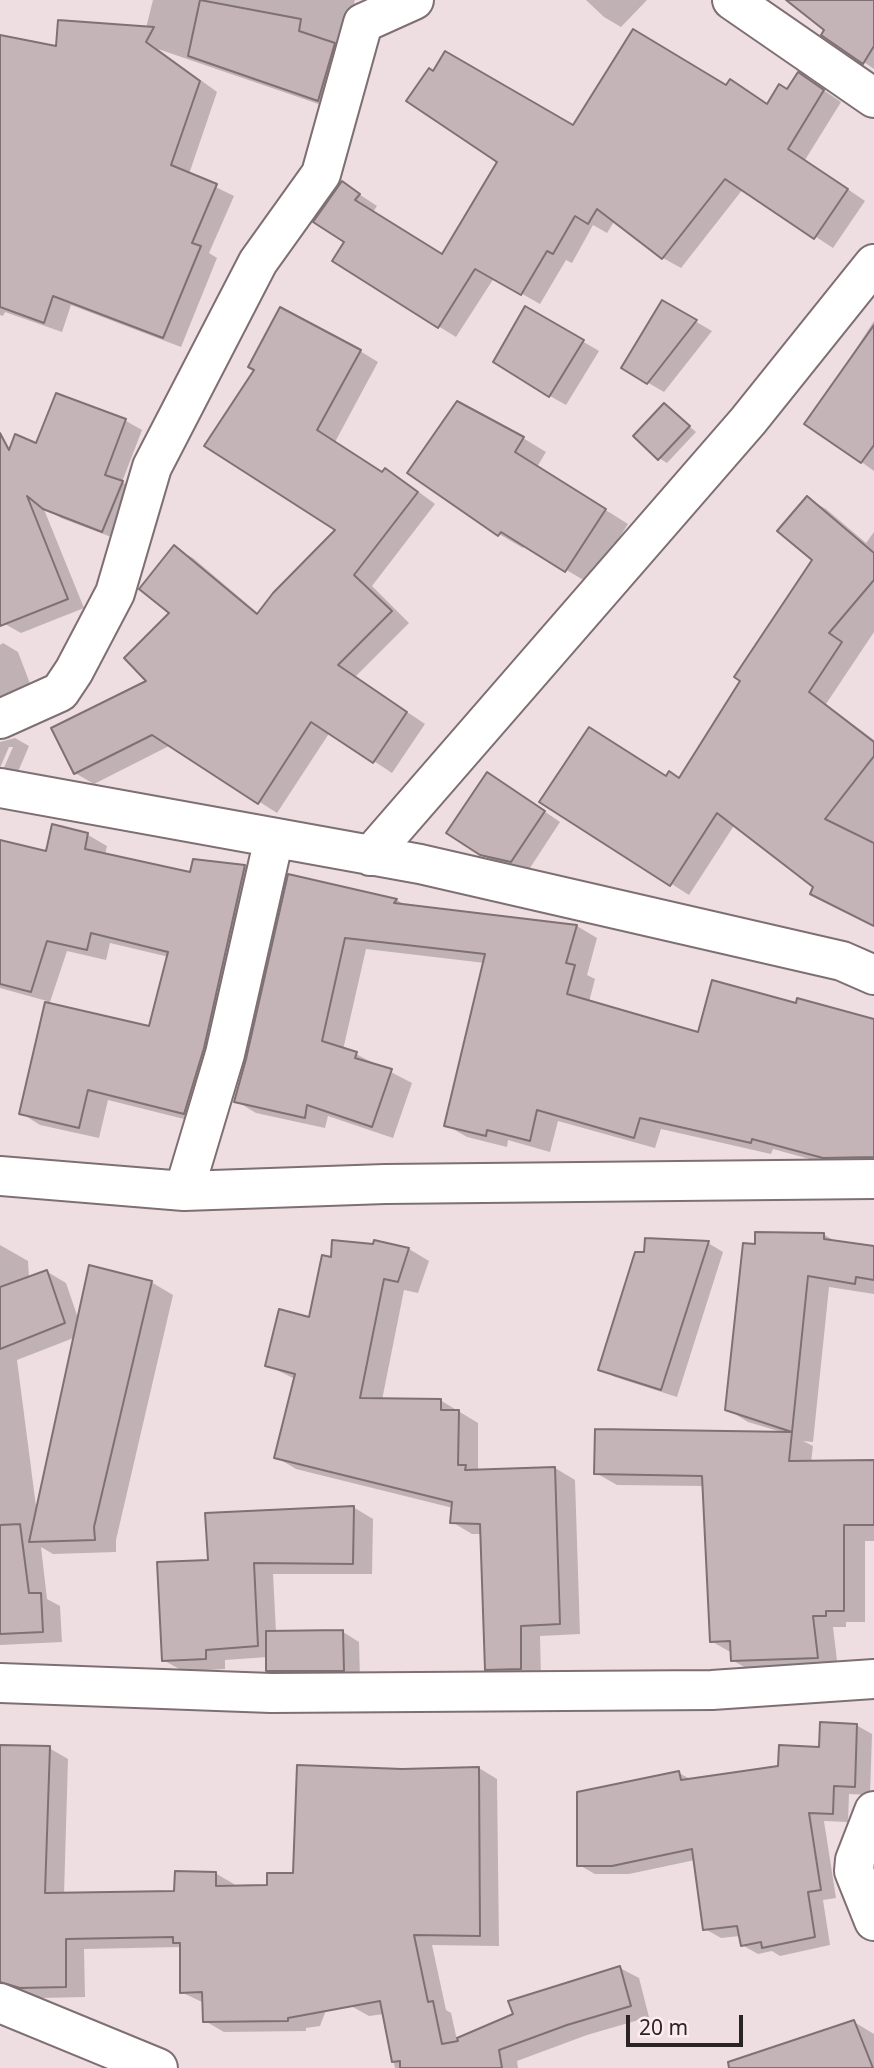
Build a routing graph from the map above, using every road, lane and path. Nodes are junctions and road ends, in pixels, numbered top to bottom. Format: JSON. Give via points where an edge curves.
{"nodes":[{"id":1,"x":414,"y":0,"type":"edge"},
{"id":2,"x":732,"y":0,"type":"edge"},
{"id":3,"x":365,"y":12,"type":"edge"},
{"id":4,"x":874,"y":98,"type":"edge"},
{"id":5,"x":874,"y":264,"type":"edge"},
{"id":6,"x":0,"y":719,"type":"edge"},
{"id":7,"x":0,"y":788,"type":"edge"},
{"id":8,"x":274,"y":838,"type":"junction"},
{"id":9,"x":370,"y":856,"type":"junction"},
{"id":10,"x":874,"y":975,"type":"edge"},
{"id":11,"x":0,"y":1176,"type":"edge"},
{"id":12,"x":874,"y":1179,"type":"edge"},
{"id":13,"x":184,"y":1191,"type":"junction"},
{"id":14,"x":874,"y":1679,"type":"edge"},
{"id":15,"x":0,"y":1683,"type":"edge"},
{"id":16,"x":874,"y":1811,"type":"edge"},
{"id":17,"x":874,"y":1921,"type":"edge"},
{"id":18,"x":0,"y":2003,"type":"edge"},
{"id":19,"x":158,"y":2068,"type":"edge"}],
"edges":[{"from":1,"to":3,"type":"street"},
{"from":2,"to":4,"type":"street"},
{"from":3,"to":6,"type":"street","via":[[321,174],[258,262],[152,467],[115,593],[60,692]]},
{"from":5,"to":9,"type":"street","via":[[748,421]]},
{"from":7,"to":8,"type":"street"},
{"from":8,"to":9,"type":"street"},
{"from":8,"to":13,"type":"street","via":[[225,1054]]},
{"from":9,"to":10,"type":"street","via":[[842,961]]},
{"from":11,"to":13,"type":"street"},
{"from":12,"to":13,"type":"street","via":[[385,1184]]},
{"from":14,"to":15,"type":"street","via":[[712,1690],[271,1693]]},
{"from":16,"to":17,"type":"street","via":[[854,1871]]},
{"from":18,"to":19,"type":"street"}]}
